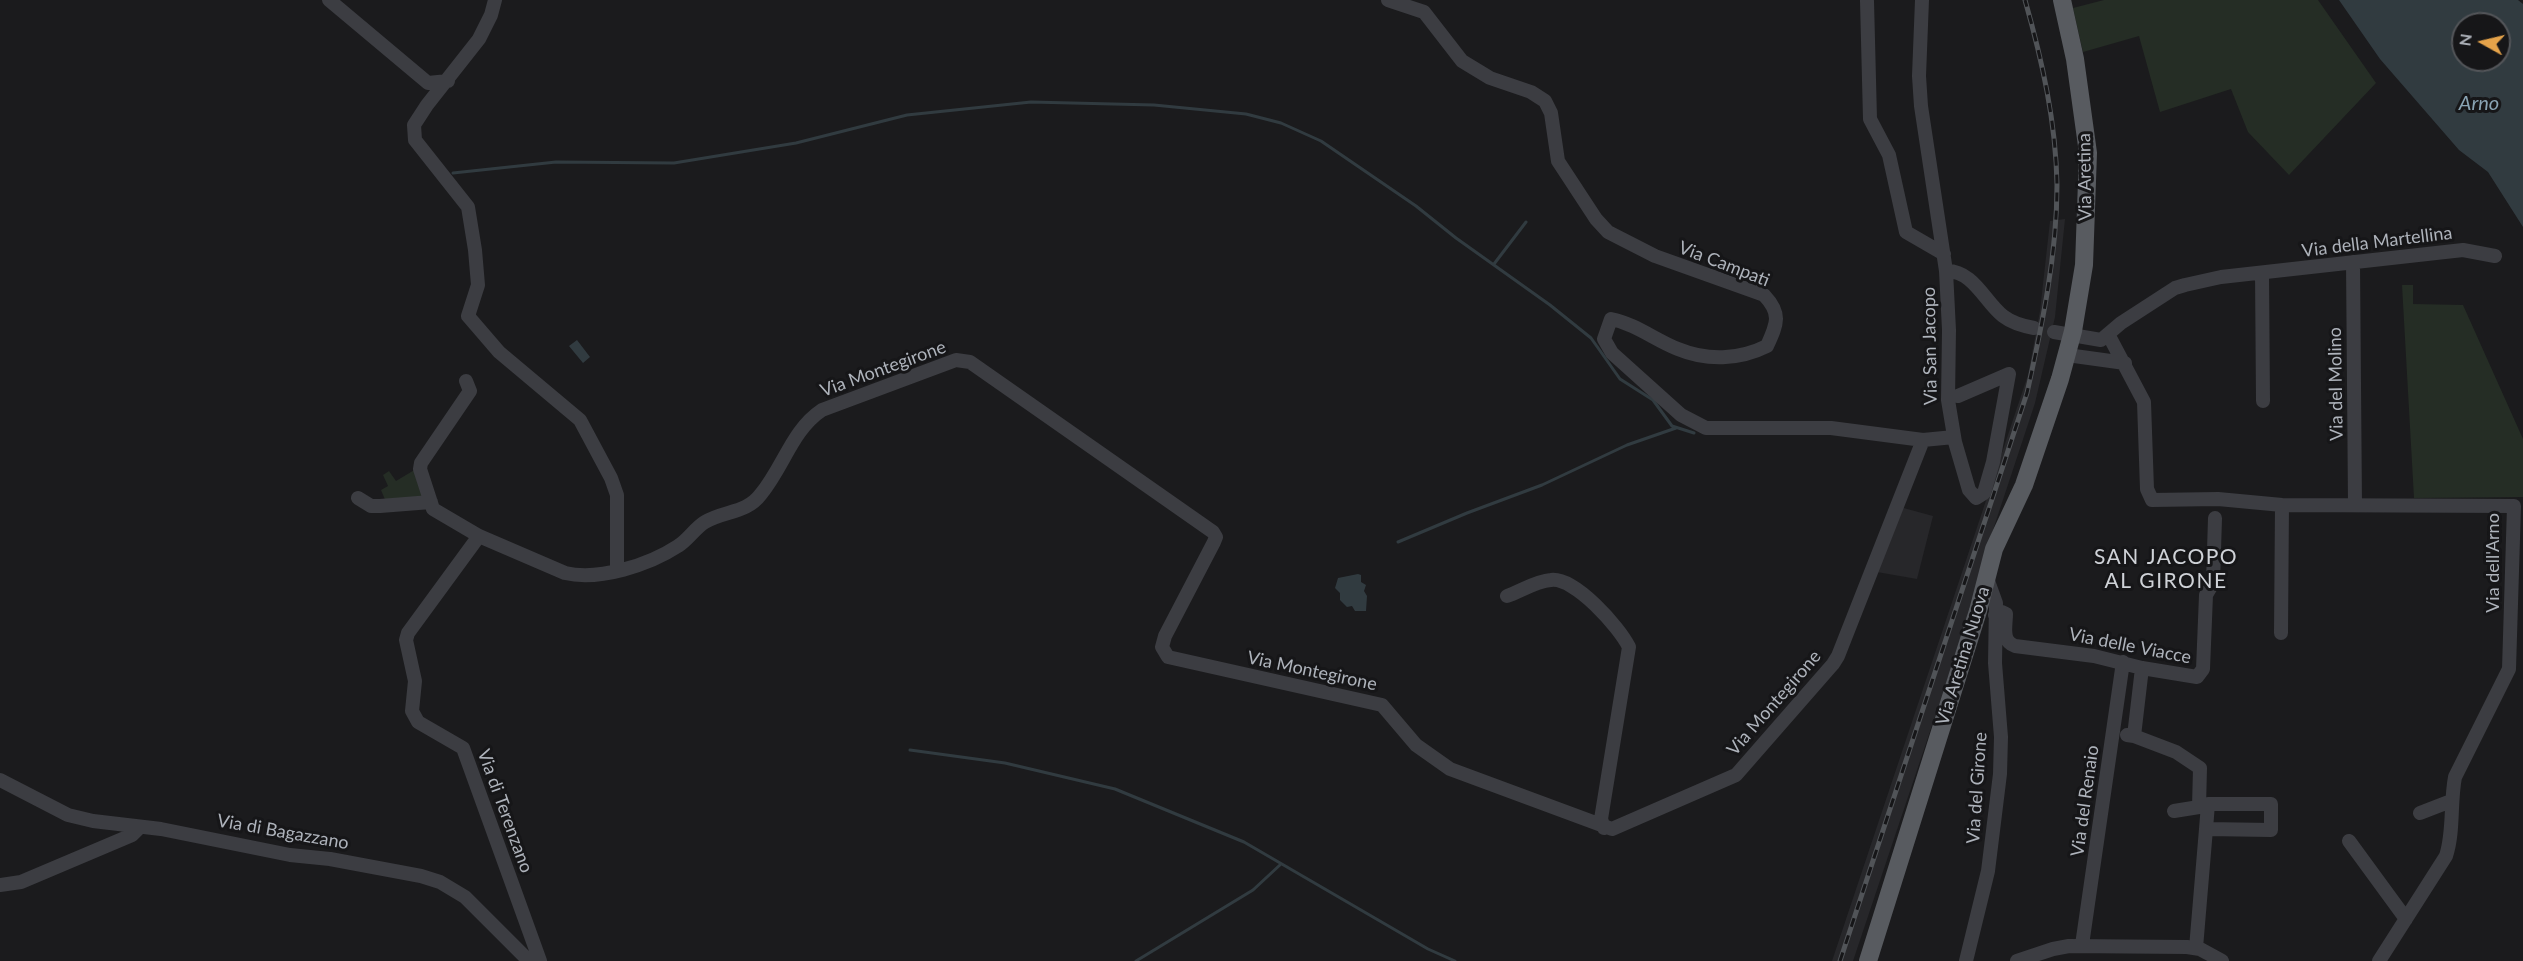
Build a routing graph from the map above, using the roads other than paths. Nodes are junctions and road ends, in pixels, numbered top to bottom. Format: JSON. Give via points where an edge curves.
{"nodes":[{"id":1,"x":329,"y":0,"type":"edge"},
{"id":2,"x":495,"y":0,"type":"edge"},
{"id":3,"x":1388,"y":0,"type":"edge"},
{"id":4,"x":1922,"y":0,"type":"edge"},
{"id":5,"x":2062,"y":0,"type":"edge"},
{"id":6,"x":1867,"y":1,"type":"edge"},
{"id":7,"x":448,"y":81,"type":"junction"},
{"id":8,"x":428,"y":83,"type":"junction"},
{"id":9,"x":430,"y":101,"type":"junction"},
{"id":10,"x":1944,"y":254,"type":"junction"},
{"id":11,"x":2495,"y":256,"type":"dead end"},
{"id":12,"x":2353,"y":262,"type":"junction"},
{"id":13,"x":1946,"y":271,"type":"junction"},
{"id":14,"x":2262,"y":273,"type":"junction"},
{"id":15,"x":478,"y":285,"type":"junction"},
{"id":16,"x":1948,"y":290,"type":"junction"},
{"id":17,"x":1982,"y":295,"type":"junction"},
{"id":18,"x":479,"y":304,"type":"dead end"},
{"id":19,"x":2034,"y":328,"type":"dead end"},
{"id":20,"x":2113,"y":330,"type":"junction"},
{"id":21,"x":2063,"y":334,"type":"junction"},
{"id":22,"x":2067,"y":355,"type":"junction"},
{"id":23,"x":2125,"y":363,"type":"junction"},
{"id":24,"x":468,"y":386,"type":"dead end"},
{"id":25,"x":1958,"y":396,"type":"dead end"},
{"id":26,"x":2263,"y":401,"type":"dead end"},
{"id":27,"x":1954,"y":436,"type":"junction"},
{"id":28,"x":1923,"y":440,"type":"junction"},
{"id":29,"x":358,"y":498,"type":"dead end"},
{"id":30,"x":431,"y":502,"type":"junction"},
{"id":31,"x":2282,"y":505,"type":"junction"},
{"id":32,"x":2355,"y":505,"type":"junction"},
{"id":33,"x":2215,"y":518,"type":"dead end"},
{"id":34,"x":479,"y":536,"type":"junction"},
{"id":35,"x":617,"y":571,"type":"junction"},
{"id":36,"x":1507,"y":596,"type":"dead end"},
{"id":37,"x":1986,"y":613,"type":"junction"},
{"id":38,"x":2281,"y":633,"type":"dead end"},
{"id":39,"x":2123,"y":662,"type":"junction"},
{"id":40,"x":2142,"y":668,"type":"junction"},
{"id":41,"x":2113,"y":733,"type":"junction"},
{"id":42,"x":2133,"y":736,"type":"junction"},
{"id":43,"x":0,"y":780,"type":"edge"},
{"id":44,"x":2451,"y":801,"type":"junction"},
{"id":45,"x":2174,"y":812,"type":"dead end"},
{"id":46,"x":2450,"y":818,"type":"junction"},
{"id":47,"x":139,"y":828,"type":"junction"},
{"id":48,"x":1604,"y":828,"type":"junction"},
{"id":49,"x":2206,"y":829,"type":"junction"},
{"id":50,"x":2349,"y":841,"type":"dead end"},
{"id":51,"x":0,"y":885,"type":"edge"},
{"id":52,"x":2406,"y":919,"type":"junction"},
{"id":53,"x":2082,"y":945,"type":"junction"},
{"id":54,"x":2196,"y":948,"type":"junction"},
{"id":55,"x":539,"y":960,"type":"edge"},
{"id":56,"x":1868,"y":961,"type":"edge"},
{"id":57,"x":1966,"y":961,"type":"edge"},
{"id":58,"x":2017,"y":961,"type":"edge"},
{"id":59,"x":2222,"y":961,"type":"edge"},
{"id":60,"x":2379,"y":961,"type":"edge"}],
"edges":[{"from":1,"to":8,"type":"street"},
{"from":2,"to":7,"type":"street","via":[[479,39]]},
{"from":3,"to":28,"type":"street","name":"Via Campati","via":[[1424,12],[1462,61],[1490,78],[1545,101],[1551,113],[1558,161],[1608,232],[1655,256],[1764,295],[1774,306],[1777,317],[1767,346],[1717,358],[1677,349],[1611,319],[1605,339],[1612,353],[1681,415],[1706,428],[1831,428]]},
{"from":4,"to":10,"type":"street","name":"Via San Jacopo","via":[[1921,106]]},
{"from":5,"to":21,"type":"main road","name":"Via Aretina","via":[[2088,153],[2084,264]]},
{"from":6,"to":10,"type":"street","via":[[1870,119],[1889,155],[1906,232]]},
{"from":7,"to":8,"type":"street"},
{"from":7,"to":9,"type":"street"},
{"from":8,"to":9,"type":"street"},
{"from":9,"to":15,"type":"street","via":[[414,125],[415,140],[468,207]]},
{"from":10,"to":13,"type":"street","name":"Via San Jacopo"},
{"from":11,"to":12,"type":"street","name":"Via della Martellina","via":[[2463,250]]},
{"from":12,"to":14,"type":"street","name":"Via della Martellina"},
{"from":12,"to":32,"type":"street","name":"Via del Molino"},
{"from":13,"to":16,"type":"street","name":"Via San Jacopo"},
{"from":13,"to":17,"type":"street","via":[[1965,276]]},
{"from":14,"to":20,"type":"street","name":"Via della Martellina","via":[[2181,285]]},
{"from":14,"to":26,"type":"street"},
{"from":15,"to":18,"type":"street"},
{"from":15,"to":35,"type":"street","via":[[468,316],[499,352],[580,420],[611,478],[617,495]]},
{"from":16,"to":17,"type":"street","via":[[1969,288]]},
{"from":16,"to":27,"type":"street","name":"Via San Jacopo","via":[[1948,400]]},
{"from":17,"to":19,"type":"street","via":[[2008,319]]},
{"from":20,"to":21,"type":"street","via":[[2100,340]]},
{"from":20,"to":23,"type":"street"},
{"from":21,"to":22,"type":"main road","name":"Via Aretina"},
{"from":22,"to":23,"type":"street"},
{"from":22,"to":37,"type":"main road","name":"Via Aretina Nuova","via":[[2024,485],[1994,549],[1987,578]]},
{"from":23,"to":31,"type":"street","name":"Via dell'Arno","via":[[2144,402],[2147,489],[2152,500]]},
{"from":24,"to":30,"type":"street","via":[[421,463]]},
{"from":25,"to":27,"type":"street","name":"Via San Jacopo","via":[[2009,374],[1991,473],[1981,497],[1973,497],[1969,490]]},
{"from":27,"to":28,"type":"street","name":"Via Campati"},
{"from":28,"to":48,"type":"street","name":"Via Montegirone","via":[[1833,664],[1736,775],[1622,827]]},
{"from":29,"to":30,"type":"street","via":[[371,506]]},
{"from":30,"to":34,"type":"street","via":[[440,515]]},
{"from":31,"to":32,"type":"street","name":"Via dell'Arno"},
{"from":31,"to":38,"type":"street"},
{"from":32,"to":44,"type":"street","name":"Via dell'Arno","via":[[2514,506],[2509,669],[2458,771]]},
{"from":33,"to":40,"type":"street","name":"Via delle Viacce","via":[[2213,583],[2206,595],[2201,674],[2197,677]]},
{"from":34,"to":35,"type":"street","via":[[565,573],[577,576]]},
{"from":34,"to":55,"type":"street","name":"Via di Terenzano","via":[[408,633],[415,681],[412,711],[418,722],[463,748]]},
{"from":35,"to":48,"type":"street","name":"Via Montegirone","via":[[680,545],[705,522],[749,507],[768,485],[799,431],[822,410],[956,360],[970,362],[1213,532],[1214,542],[1162,647],[1168,657],[1382,705],[1416,745],[1450,769]]},
{"from":36,"to":48,"type":"street","via":[[1552,579],[1563,581],[1610,619],[1629,647],[1601,819]]},
{"from":37,"to":39,"type":"street","name":"Via delle Viacce","via":[[2006,614],[2006,639],[2011,645]]},
{"from":37,"to":56,"type":"main road","name":"Via Aretina Nuova"},
{"from":37,"to":57,"type":"street","name":"Via del Girone","via":[[2001,737],[2000,774],[1988,871]]},
{"from":39,"to":40,"type":"street","name":"Via delle Viacce"},
{"from":39,"to":41,"type":"street","name":"Via del Renaio"},
{"from":40,"to":42,"type":"street"},
{"from":41,"to":42,"type":"street"},
{"from":41,"to":53,"type":"street","name":"Via del Renaio"},
{"from":42,"to":45,"type":"street","via":[[2176,752],[2200,768],[2199,807]]},
{"from":43,"to":47,"type":"street","name":"Via di Bagazzano","via":[[68,815]]},
{"from":44,"to":46,"type":"street"},
{"from":44,"to":46,"type":"street","via":[[2420,813]]},
{"from":46,"to":52,"type":"street","via":[[2446,856]]},
{"from":47,"to":51,"type":"street","via":[[132,835],[21,882]]},
{"from":47,"to":55,"type":"street","name":"Via di Bagazzano","via":[[330,859],[440,882],[465,897],[526,958]]},
{"from":49,"to":49,"type":"street","via":[[2271,830],[2271,804],[2208,804]]},
{"from":49,"to":54,"type":"street"},
{"from":50,"to":52,"type":"street"},
{"from":52,"to":60,"type":"street"},
{"from":53,"to":54,"type":"street"},
{"from":53,"to":58,"type":"street","via":[[2053,949]]},
{"from":54,"to":59,"type":"street"}]}
